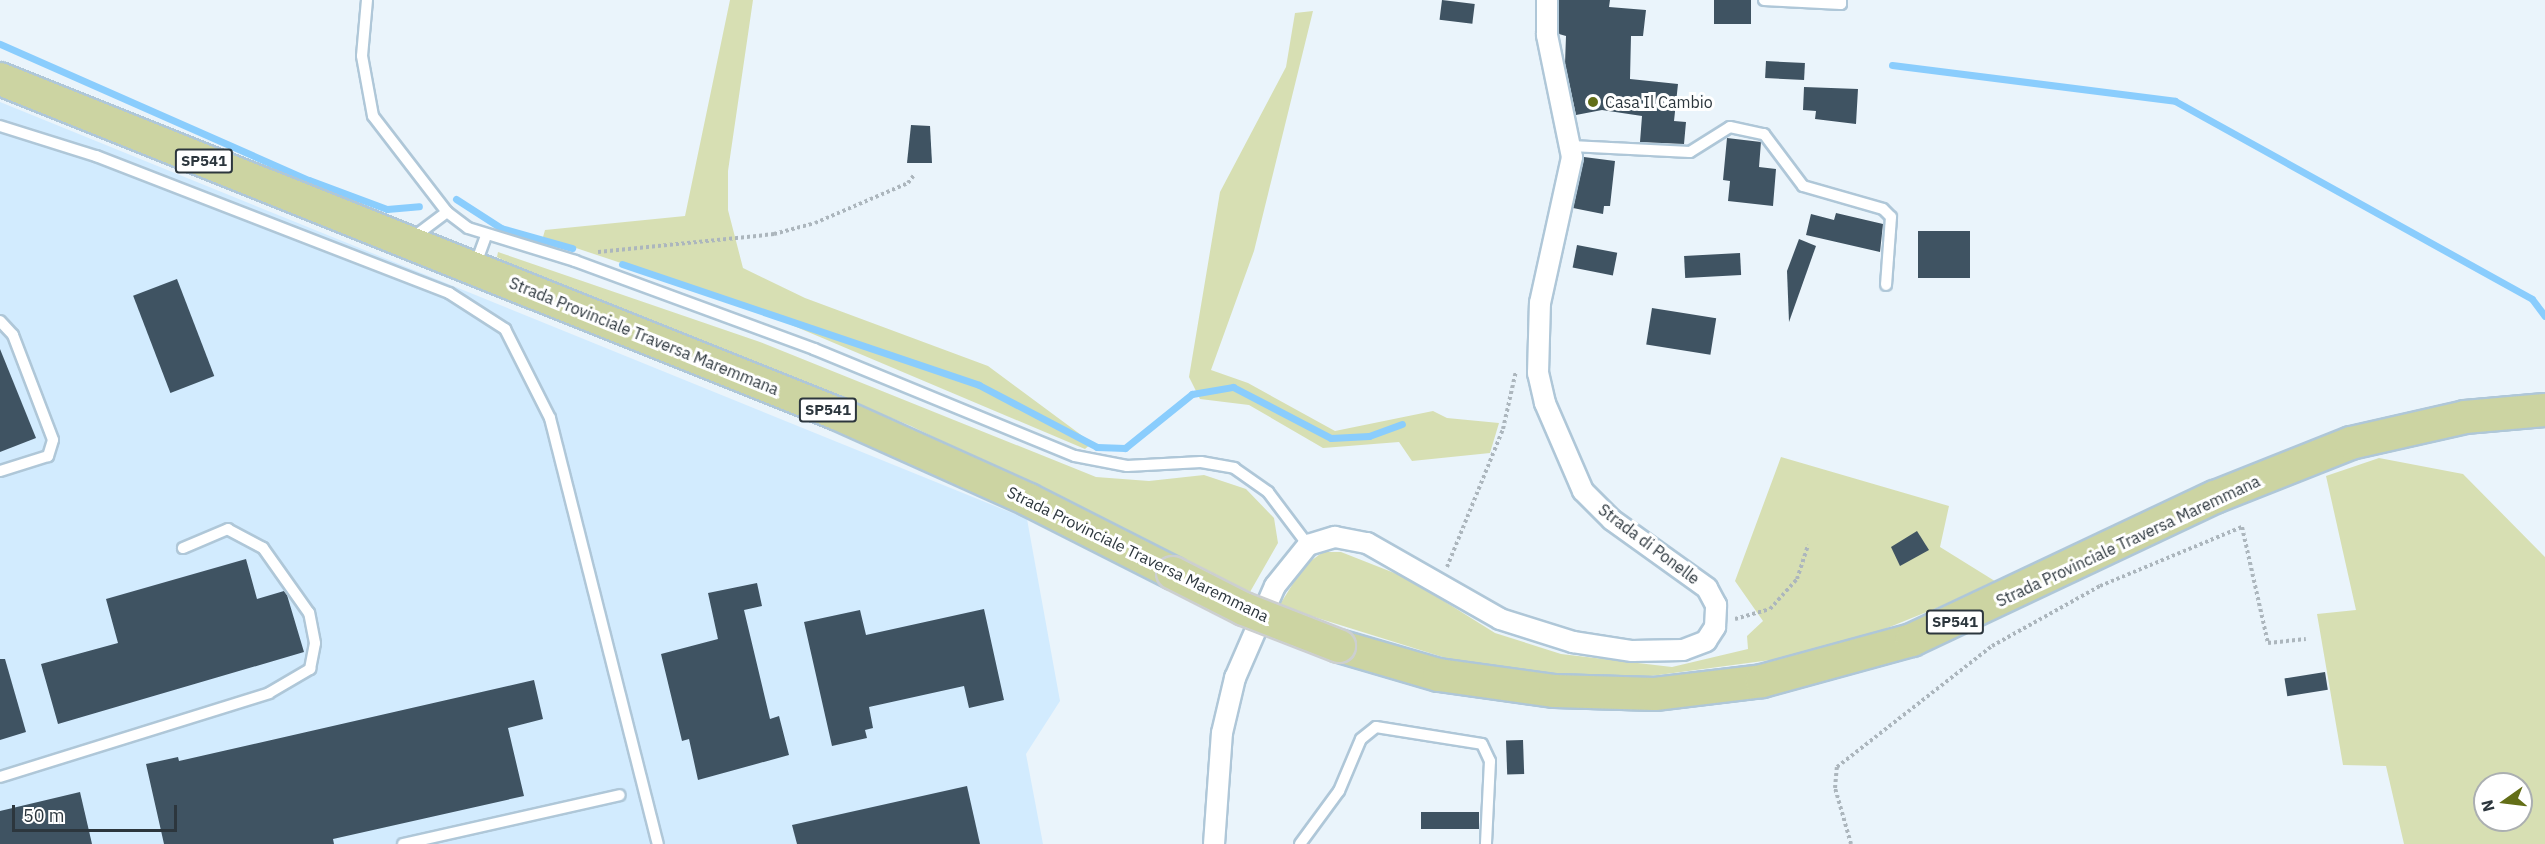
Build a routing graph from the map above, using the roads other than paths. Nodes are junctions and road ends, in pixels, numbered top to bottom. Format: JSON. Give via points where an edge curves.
{"nodes":[{"id":1,"x":367,"y":0,"type":"edge"},
{"id":2,"x":1547,"y":0,"type":"edge"},
{"id":3,"x":1764,"y":0,"type":"edge"},
{"id":4,"x":1841,"y":0,"type":"edge"},
{"id":5,"x":0,"y":79,"type":"edge"},
{"id":6,"x":0,"y":126,"type":"edge"},
{"id":7,"x":1571,"y":146,"type":"junction"},
{"id":8,"x":447,"y":212,"type":"junction"},
{"id":9,"x":486,"y":236,"type":"junction"},
{"id":10,"x":408,"y":242,"type":"junction"},
{"id":11,"x":474,"y":268,"type":"junction"},
{"id":12,"x":1886,"y":285,"type":"dead end"},
{"id":13,"x":0,"y":321,"type":"edge"},
{"id":14,"x":2545,"y":410,"type":"edge"},
{"id":15,"x":0,"y":471,"type":"edge"},
{"id":16,"x":1308,"y":545,"type":"junction"},
{"id":17,"x":183,"y":548,"type":"dead end"},
{"id":18,"x":0,"y":777,"type":"edge"},
{"id":19,"x":620,"y":795,"type":"dead end"},
{"id":20,"x":403,"y":844,"type":"edge"},
{"id":21,"x":658,"y":844,"type":"edge"},
{"id":22,"x":1214,"y":844,"type":"edge"},
{"id":23,"x":1300,"y":844,"type":"edge"},
{"id":24,"x":1486,"y":844,"type":"edge"}],
"edges":[{"from":1,"to":8,"type":"lane","via":[[362,56],[370,107]]},
{"from":2,"to":7,"type":"street","name":"Strada di Ponelle","via":[[1547,35]]},
{"from":3,"to":4,"type":"lane","via":[[1841,4]]},
{"from":5,"to":10,"type":"main road","name":"Strada Provinciale Traversa Maremmana","number":"SP541"},
{"from":6,"to":21,"type":"lane","via":[[96,156],[449,293],[505,329],[550,418]]},
{"from":7,"to":12,"type":"lane","via":[[1690,152],[1730,127],[1764,134],[1803,186],[1882,209],[1891,217]]},
{"from":7,"to":16,"type":"street","name":"Strada di Ponelle","via":[[1568,191],[1540,303],[1538,373],[1545,404],[1583,491],[1612,520],[1707,588],[1715,600],[1716,622],[1710,637],[1695,647],[1632,651],[1522,629],[1358,540],[1335,537]]},
{"from":8,"to":9,"type":"lane"},
{"from":8,"to":10,"type":"lane"},
{"from":9,"to":11,"type":"lane"},
{"from":9,"to":16,"type":"lane","via":[[575,261],[814,349],[1075,456],[1127,466],[1201,462],[1234,468],[1268,492]]},
{"from":10,"to":11,"type":"main road","name":"Strada Provinciale Traversa Maremmana","number":"SP541"},
{"from":11,"to":14,"type":"main road","name":"Strada Provinciale Traversa Maremmana","number":"SP541","bridge":true,"via":[[894,438],[1244,609],[1339,646],[1439,675],[1564,692],[1663,693],[1794,675],[1937,629],[2215,497],[2335,448],[2423,425]]},
{"from":13,"to":15,"type":"lane","via":[[13,335],[53,440],[48,456]]},
{"from":16,"to":22,"type":"street","via":[[1275,586],[1235,678],[1221,742]]},
{"from":17,"to":18,"type":"lane","via":[[228,529],[263,548],[309,613],[315,643],[310,669],[269,693]]},
{"from":19,"to":20,"type":"lane"},
{"from":23,"to":24,"type":"lane","via":[[1339,791],[1360,739],[1376,727],[1482,744],[1490,761]]}]}
